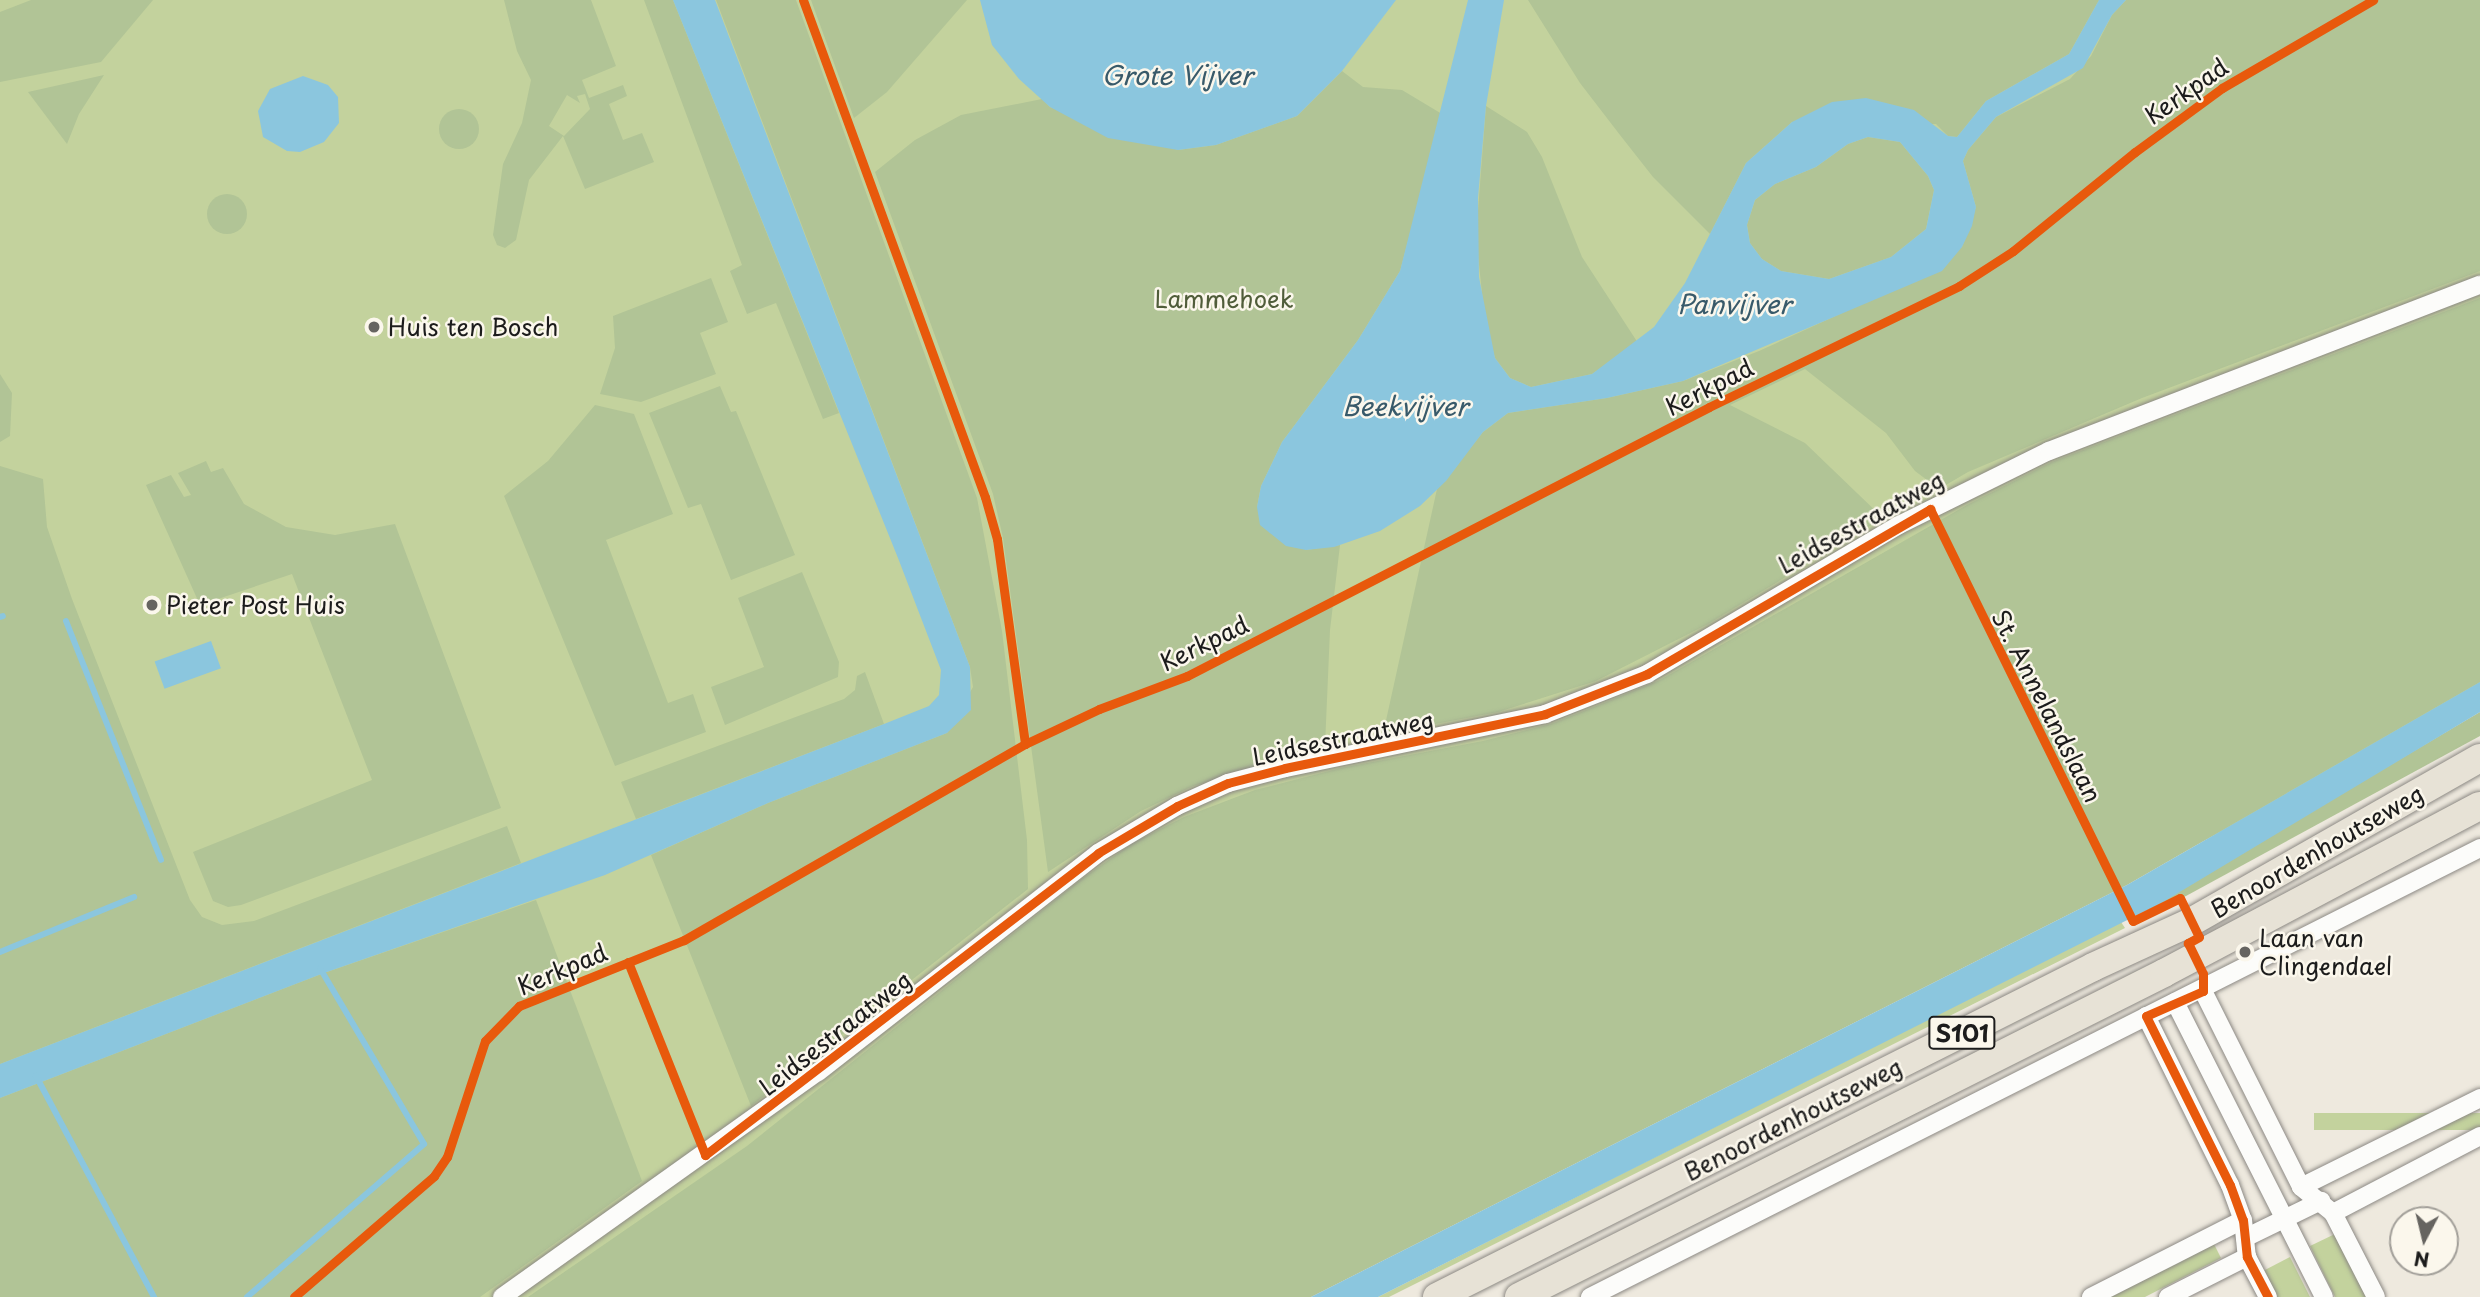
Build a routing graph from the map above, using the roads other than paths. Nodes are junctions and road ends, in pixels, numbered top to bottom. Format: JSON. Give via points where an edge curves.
{"nodes":[{"id":1,"x":2480,"y":285,"type":"edge"},
{"id":2,"x":2480,"y":758,"type":"edge"},
{"id":3,"x":2480,"y":806,"type":"edge"},
{"id":4,"x":2480,"y":848,"type":"edge"},
{"id":5,"x":2203,"y":991,"type":"junction"},
{"id":6,"x":2175,"y":1002,"type":"junction"},
{"id":7,"x":2146,"y":1016,"type":"junction"},
{"id":8,"x":2480,"y":1098,"type":"edge"},
{"id":9,"x":2480,"y":1136,"type":"edge"},
{"id":10,"x":2301,"y":1187,"type":"junction"},
{"id":11,"x":2327,"y":1207,"type":"junction"},
{"id":12,"x":2285,"y":1219,"type":"junction"},
{"id":13,"x":2244,"y":1229,"type":"junction"},
{"id":14,"x":2248,"y":1257,"type":"junction"},
{"id":15,"x":502,"y":1297,"type":"edge"},
{"id":16,"x":1437,"y":1297,"type":"edge"},
{"id":17,"x":1519,"y":1297,"type":"edge"},
{"id":18,"x":1590,"y":1297,"type":"edge"},
{"id":19,"x":2091,"y":1297,"type":"edge"},
{"id":20,"x":2168,"y":1297,"type":"edge"},
{"id":21,"x":2268,"y":1297,"type":"edge"},
{"id":22,"x":2324,"y":1297,"type":"edge"},
{"id":23,"x":2376,"y":1297,"type":"edge"}],
"edges":[{"from":1,"to":15,"type":"street","name":"Leidsestraatweg","via":[[2049,451],[1899,525],[1647,674],[1545,714],[1284,768],[1228,783],[1177,806],[1098,853],[818,1072]]},
{"from":2,"to":16,"type":"main road","name":"Benoordenhoutseweg","number":"S101","via":[[2191,922]]},
{"from":3,"to":17,"type":"main road","name":"Benoordenhoutseweg","number":"S101","via":[[2164,973]]},
{"from":4,"to":5,"type":"street"},
{"from":5,"to":6,"type":"street"},
{"from":5,"to":10,"type":"street"},
{"from":6,"to":7,"type":"street"},
{"from":6,"to":12,"type":"street"},
{"from":7,"to":13,"type":"street"},
{"from":7,"to":18,"type":"street"},
{"from":8,"to":10,"type":"street"},
{"from":9,"to":11,"type":"street"},
{"from":10,"to":11,"type":"street"},
{"from":11,"to":12,"type":"street"},
{"from":11,"to":23,"type":"street"},
{"from":12,"to":13,"type":"street"},
{"from":12,"to":22,"type":"street"},
{"from":13,"to":14,"type":"street"},
{"from":13,"to":19,"type":"street"},
{"from":14,"to":20,"type":"street"},
{"from":14,"to":21,"type":"street"}]}
